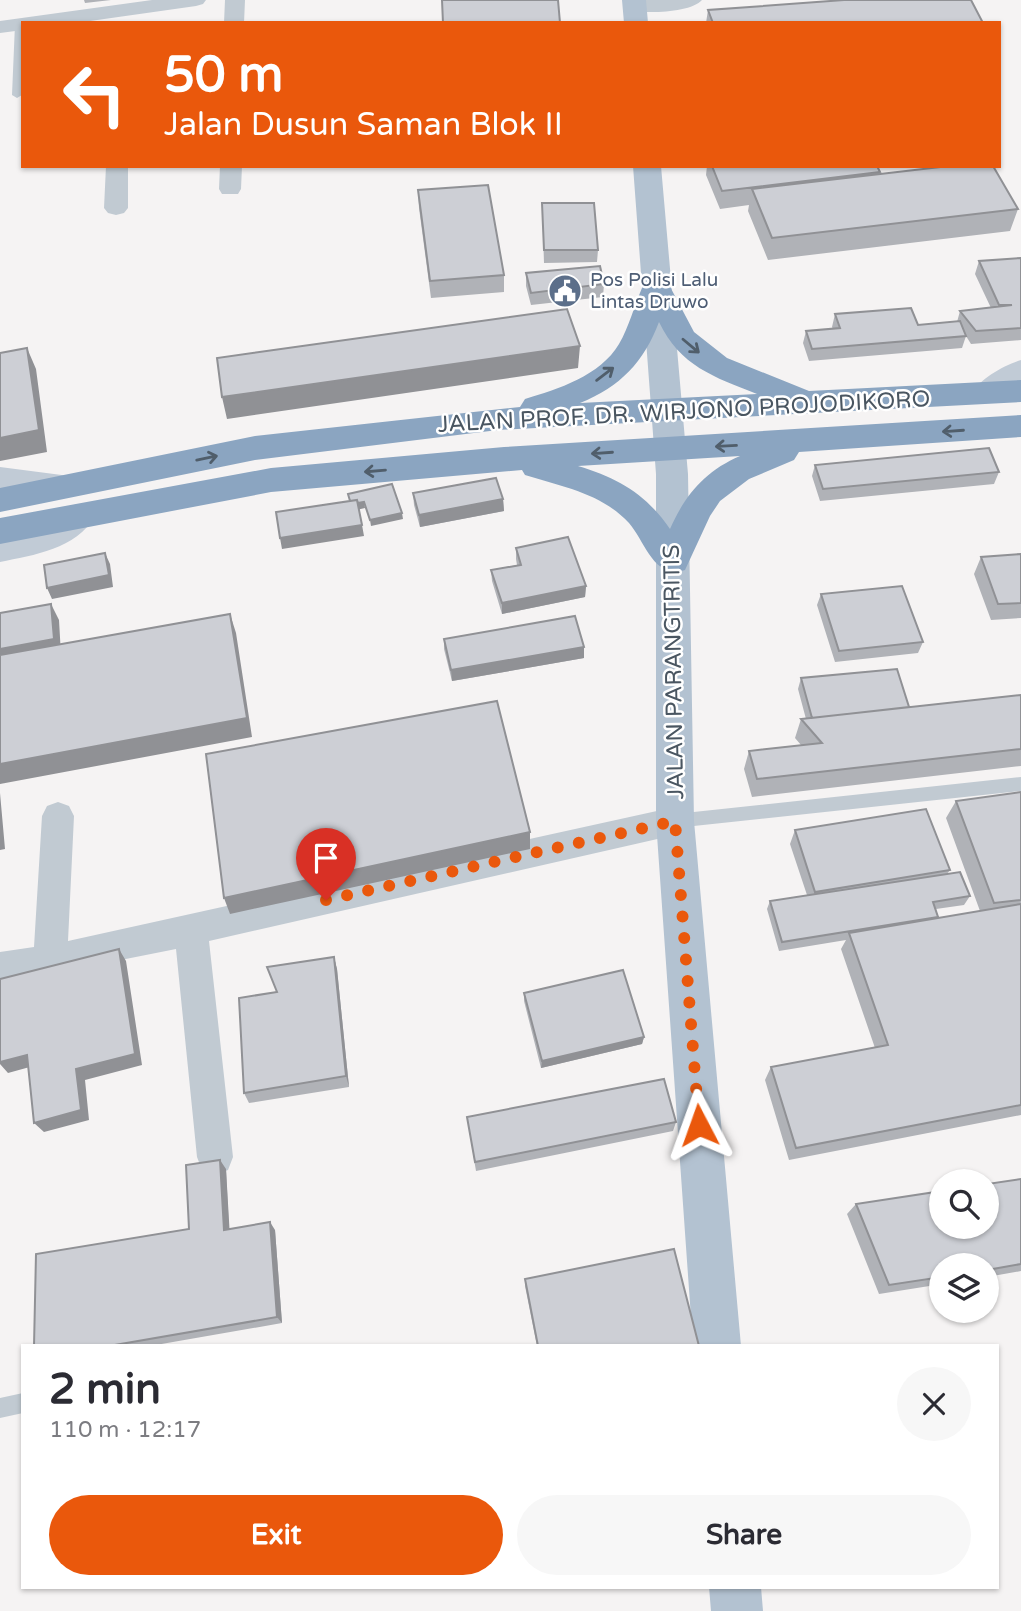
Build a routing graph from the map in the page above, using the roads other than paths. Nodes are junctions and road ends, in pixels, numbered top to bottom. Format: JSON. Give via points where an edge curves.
{"nodes":[{"id":1,"x":195,"y":0,"type":"edge"},
{"id":2,"x":235,"y":0,"type":"edge"},
{"id":3,"x":692,"y":0,"type":"edge"},
{"id":4,"x":635,"y":10,"type":"edge"},
{"id":5,"x":120,"y":16,"type":"edge"},
{"id":6,"x":56,"y":21,"type":"edge"},
{"id":7,"x":234,"y":21,"type":"edge"},
{"id":8,"x":18,"y":24,"type":"edge"},
{"id":9,"x":18,"y":95,"type":"dead end"},
{"id":10,"x":117,"y":168,"type":"edge"},
{"id":11,"x":647,"y":168,"type":"edge"},
{"id":12,"x":116,"y":208,"type":"dead end"},
{"id":13,"x":657,"y":288,"type":"junction"},
{"id":14,"x":1021,"y":371,"type":"edge"},
{"id":15,"x":1021,"y":391,"type":"edge"},
{"id":16,"x":987,"y":394,"type":"junction"},
{"id":17,"x":808,"y":403,"type":"junction"},
{"id":18,"x":666,"y":410,"type":"junction"},
{"id":19,"x":498,"y":419,"type":"junction"},
{"id":20,"x":1021,"y":426,"type":"edge"},
{"id":21,"x":822,"y":440,"type":"junction"},
{"id":22,"x":670,"y":449,"type":"junction"},
{"id":23,"x":504,"y":459,"type":"junction"},
{"id":24,"x":0,"y":480,"type":"edge"},
{"id":25,"x":143,"y":487,"type":"junction"},
{"id":26,"x":0,"y":500,"type":"edge"},
{"id":27,"x":71,"y":501,"type":"junction"},
{"id":28,"x":0,"y":531,"type":"edge"},
{"id":29,"x":0,"y":549,"type":"edge"},
{"id":30,"x":673,"y":561,"type":"junction"},
{"id":31,"x":1021,"y":785,"type":"edge"},
{"id":32,"x":58,"y":816,"type":"dead end"},
{"id":33,"x":675,"y":821,"type":"junction"},
{"id":34,"x":191,"y":930,"type":"junction"},
{"id":35,"x":50,"y":959,"type":"junction"},
{"id":36,"x":0,"y":968,"type":"edge"},
{"id":37,"x":215,"y":1157,"type":"dead end"},
{"id":38,"x":716,"y":1344,"type":"edge"},
{"id":39,"x":21,"y":1403,"type":"edge"},
{"id":40,"x":0,"y":1408,"type":"edge"},
{"id":41,"x":736,"y":1589,"type":"edge"},
{"id":42,"x":737,"y":1611,"type":"edge"}],
"edges":[{"from":1,"to":5,"type":"street"},
{"from":2,"to":7,"type":"street"},
{"from":3,"to":4,"type":"street"},
{"from":5,"to":6,"type":"street"},
{"from":8,"to":9,"type":"lane"},
{"from":10,"to":12,"type":"street"},
{"from":11,"to":13,"type":"main road","name":"JALAN PARANGTRITIS"},
{"from":13,"to":17,"type":"highway","one_way":true,"via":[[682,338],[716,366]]},
{"from":13,"to":18,"type":"main road","name":"JALAN PARANGTRITIS"},
{"from":19,"to":13,"type":"highway","one_way":true,"via":[[567,397],[607,375],[629,353]]},
{"from":14,"to":16,"type":"street"},
{"from":15,"to":16,"type":"highway","name":"JALAN PROF. DR. WIRJONO PROJODIKORO"},
{"from":16,"to":17,"type":"highway","name":"JALAN PROF. DR. WIRJONO PROJODIKORO"},
{"from":17,"to":18,"type":"highway","name":"JALAN PROF. DR. WIRJONO PROJODIKORO"},
{"from":18,"to":19,"type":"highway","name":"JALAN PROF. DR. WIRJONO PROJODIKORO"},
{"from":18,"to":22,"type":"main road","name":"JALAN PARANGTRITIS"},
{"from":25,"to":19,"type":"highway","name":"JALAN PROF. DR. WIRJONO PROJODIKORO","one_way":true,"via":[[255,448]]},
{"from":20,"to":21,"type":"highway","one_way":true},
{"from":21,"to":22,"type":"highway","name":"JALAN PROF. DR. WIRJONO PROJODIKORO","one_way":true},
{"from":21,"to":30,"type":"highway","via":[[755,461],[724,478],[701,501]]},
{"from":22,"to":23,"type":"highway","name":"JALAN PROF. DR. WIRJONO PROJODIKORO","one_way":true},
{"from":22,"to":30,"type":"main road","name":"JALAN PARANGTRITIS"},
{"from":23,"to":25,"type":"highway","name":"JALAN PROF. DR. WIRJONO PROJODIKORO","one_way":true},
{"from":23,"to":30,"type":"highway","via":[[607,488],[640,513]]},
{"from":24,"to":27,"type":"street"},
{"from":25,"to":27,"type":"highway","name":"JALAN PROF. DR. WIRJONO PROJODIKORO"},
{"from":26,"to":27,"type":"highway"},
{"from":27,"to":28,"type":"highway","name":"JALAN PROF. DR. WIRJONO PROJODIKORO"},
{"from":27,"to":29,"type":"street","via":[[44,540]]},
{"from":30,"to":33,"type":"main road","name":"JALAN PARANGTRITIS"},
{"from":31,"to":33,"type":"lane"},
{"from":32,"to":35,"type":"street"},
{"from":33,"to":34,"type":"street"},
{"from":33,"to":38,"type":"main road","name":"JALAN PARANGTRITIS"},
{"from":34,"to":35,"type":"street"},
{"from":34,"to":37,"type":"street"},
{"from":35,"to":36,"type":"street"},
{"from":39,"to":40,"type":"lane"},
{"from":41,"to":42,"type":"main road"}]}
